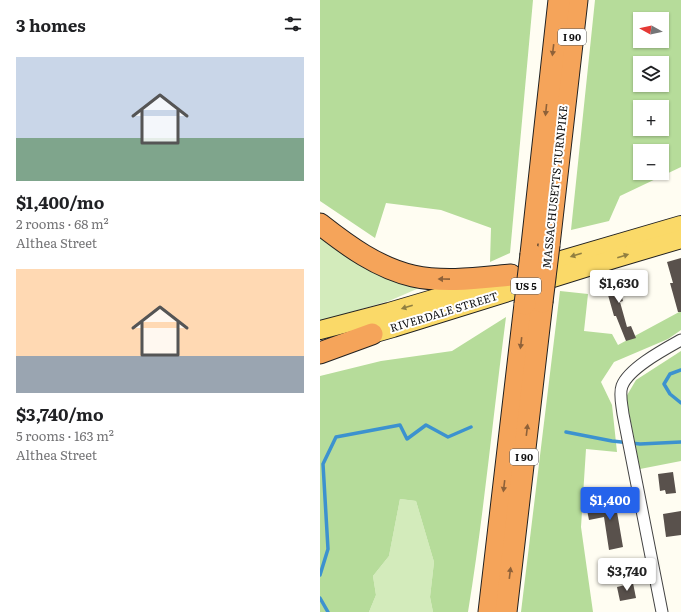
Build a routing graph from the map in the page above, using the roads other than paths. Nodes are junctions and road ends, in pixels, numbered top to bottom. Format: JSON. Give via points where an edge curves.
{"nodes":[{"id":1,"x":559,"y":0,"type":"edge"},
{"id":2,"x":577,"y":0,"type":"edge"},
{"id":3,"x":559,"y":73,"type":"junction"},
{"id":4,"x":320,"y":224,"type":"edge"},
{"id":5,"x":681,"y":225,"type":"edge"},
{"id":6,"x":681,"y":240,"type":"edge"},
{"id":7,"x":511,"y":275,"type":"junction"},
{"id":8,"x":534,"y":303,"type":"junction"},
{"id":9,"x":320,"y":330,"type":"edge"},
{"id":10,"x":372,"y":334,"type":"junction"},
{"id":11,"x":681,"y":340,"type":"edge"},
{"id":12,"x":320,"y":347,"type":"edge"},
{"id":13,"x":320,"y":353,"type":"edge"},
{"id":14,"x":489,"y":612,"type":"edge"},
{"id":15,"x":506,"y":612,"type":"edge"},
{"id":16,"x":662,"y":612,"type":"edge"}],
"edges":[{"from":1,"to":3,"type":"highway","name":"MASSACHUSETTS TURNPIKE","number":"I 90","one_way":true},
{"from":2,"to":3,"type":"highway","name":"MASSACHUSETTS TURNPIKE","number":"I 90"},
{"from":3,"to":8,"type":"highway","name":"MASSACHUSETTS TURNPIKE","number":"I 90","bridge":true},
{"from":7,"to":4,"type":"highway","one_way":true,"via":[[450,279],[413,276],[367,257]]},
{"from":5,"to":7,"type":"main road","name":"RIVERDALE STREET","number":"US 5","one_way":true},
{"from":10,"to":6,"type":"main road","name":"RIVERDALE STREET","number":"US 5","one_way":true},
{"from":7,"to":9,"type":"main road","name":"RIVERDALE STREET","number":"US 5","one_way":true},
{"from":8,"to":14,"type":"highway","name":"MASSACHUSETTS TURNPIKE","number":"I 90","one_way":true},
{"from":15,"to":8,"type":"highway","name":"MASSACHUSETTS TURNPIKE","number":"I 90","one_way":true},
{"from":10,"to":12,"type":"main road","name":"RIVERDALE STREET","number":"US 5"},
{"from":10,"to":13,"type":"highway"},
{"from":11,"to":16,"type":"street","via":[[645,361],[625,380],[621,390],[629,448]]}]}
